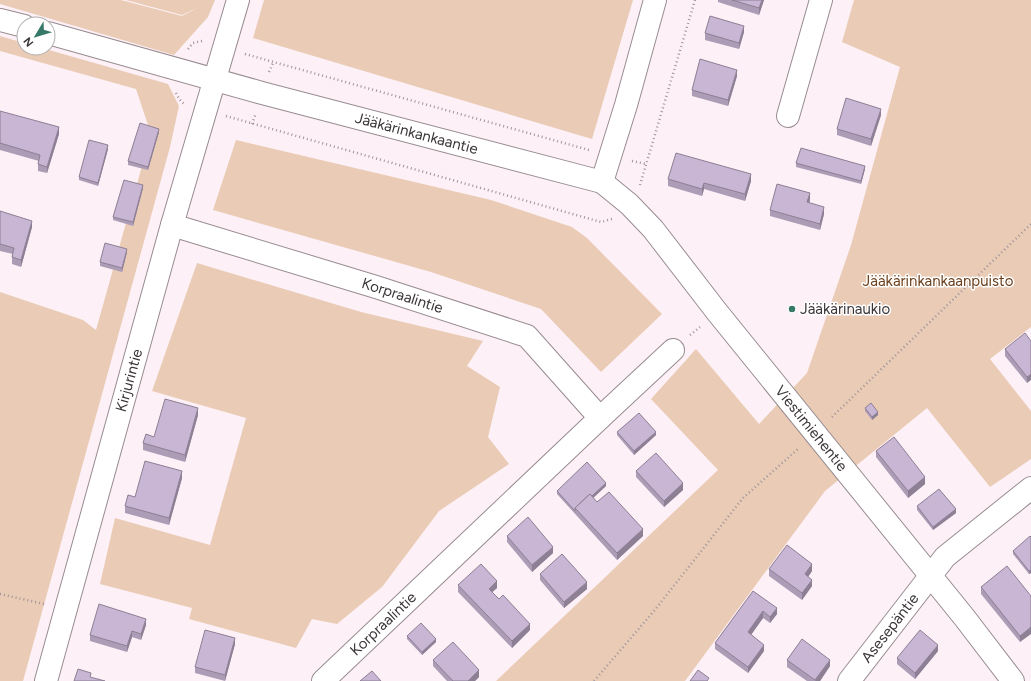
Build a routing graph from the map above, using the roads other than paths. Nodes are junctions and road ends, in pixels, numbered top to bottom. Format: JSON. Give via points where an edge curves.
{"nodes":[{"id":1,"x":238,"y":0,"type":"edge"},
{"id":2,"x":655,"y":0,"type":"edge"},
{"id":3,"x":821,"y":0,"type":"edge"},
{"id":4,"x":0,"y":20,"type":"edge"},
{"id":5,"x":16,"y":24,"type":"edge"},
{"id":6,"x":56,"y":35,"type":"edge"},
{"id":7,"x":214,"y":80,"type":"junction"},
{"id":8,"x":788,"y":116,"type":"dead end"},
{"id":9,"x":602,"y":182,"type":"junction"},
{"id":10,"x":172,"y":224,"type":"junction"},
{"id":11,"x":673,"y":350,"type":"road end"},
{"id":12,"x":600,"y":418,"type":"junction"},
{"id":13,"x":1031,"y":488,"type":"edge"},
{"id":14,"x":930,"y":575,"type":"junction"},
{"id":15,"x":46,"y":681,"type":"edge"},
{"id":16,"x":323,"y":681,"type":"edge"},
{"id":17,"x":849,"y":681,"type":"edge"},
{"id":18,"x":1014,"y":681,"type":"edge"}],
"edges":[{"from":1,"to":7,"type":"street","name":"Kirjurintie"},
{"from":2,"to":9,"type":"street"},
{"from":3,"to":8,"type":"street"},
{"from":4,"to":5,"type":"street"},
{"from":6,"to":7,"type":"street","name":"Jääkärinkankaantie"},
{"from":7,"to":9,"type":"street","name":"Jääkärinkankaantie"},
{"from":7,"to":10,"type":"street","name":"Kirjurintie"},
{"from":9,"to":14,"type":"street","name":"Viestimiehentie","via":[[629,204],[653,229]]},
{"from":10,"to":12,"type":"street","name":"Korpraalintie","via":[[527,336]]},
{"from":10,"to":15,"type":"street","name":"Kirjurintie"},
{"from":11,"to":12,"type":"street","name":"Korpraalintie"},
{"from":12,"to":16,"type":"street","name":"Korpraalintie"},
{"from":13,"to":14,"type":"street","name":"Asesepäntie","via":[[945,557]]},
{"from":14,"to":17,"type":"street","name":"Asesepäntie"},
{"from":14,"to":18,"type":"street","name":"Viestimiehentie"}]}
